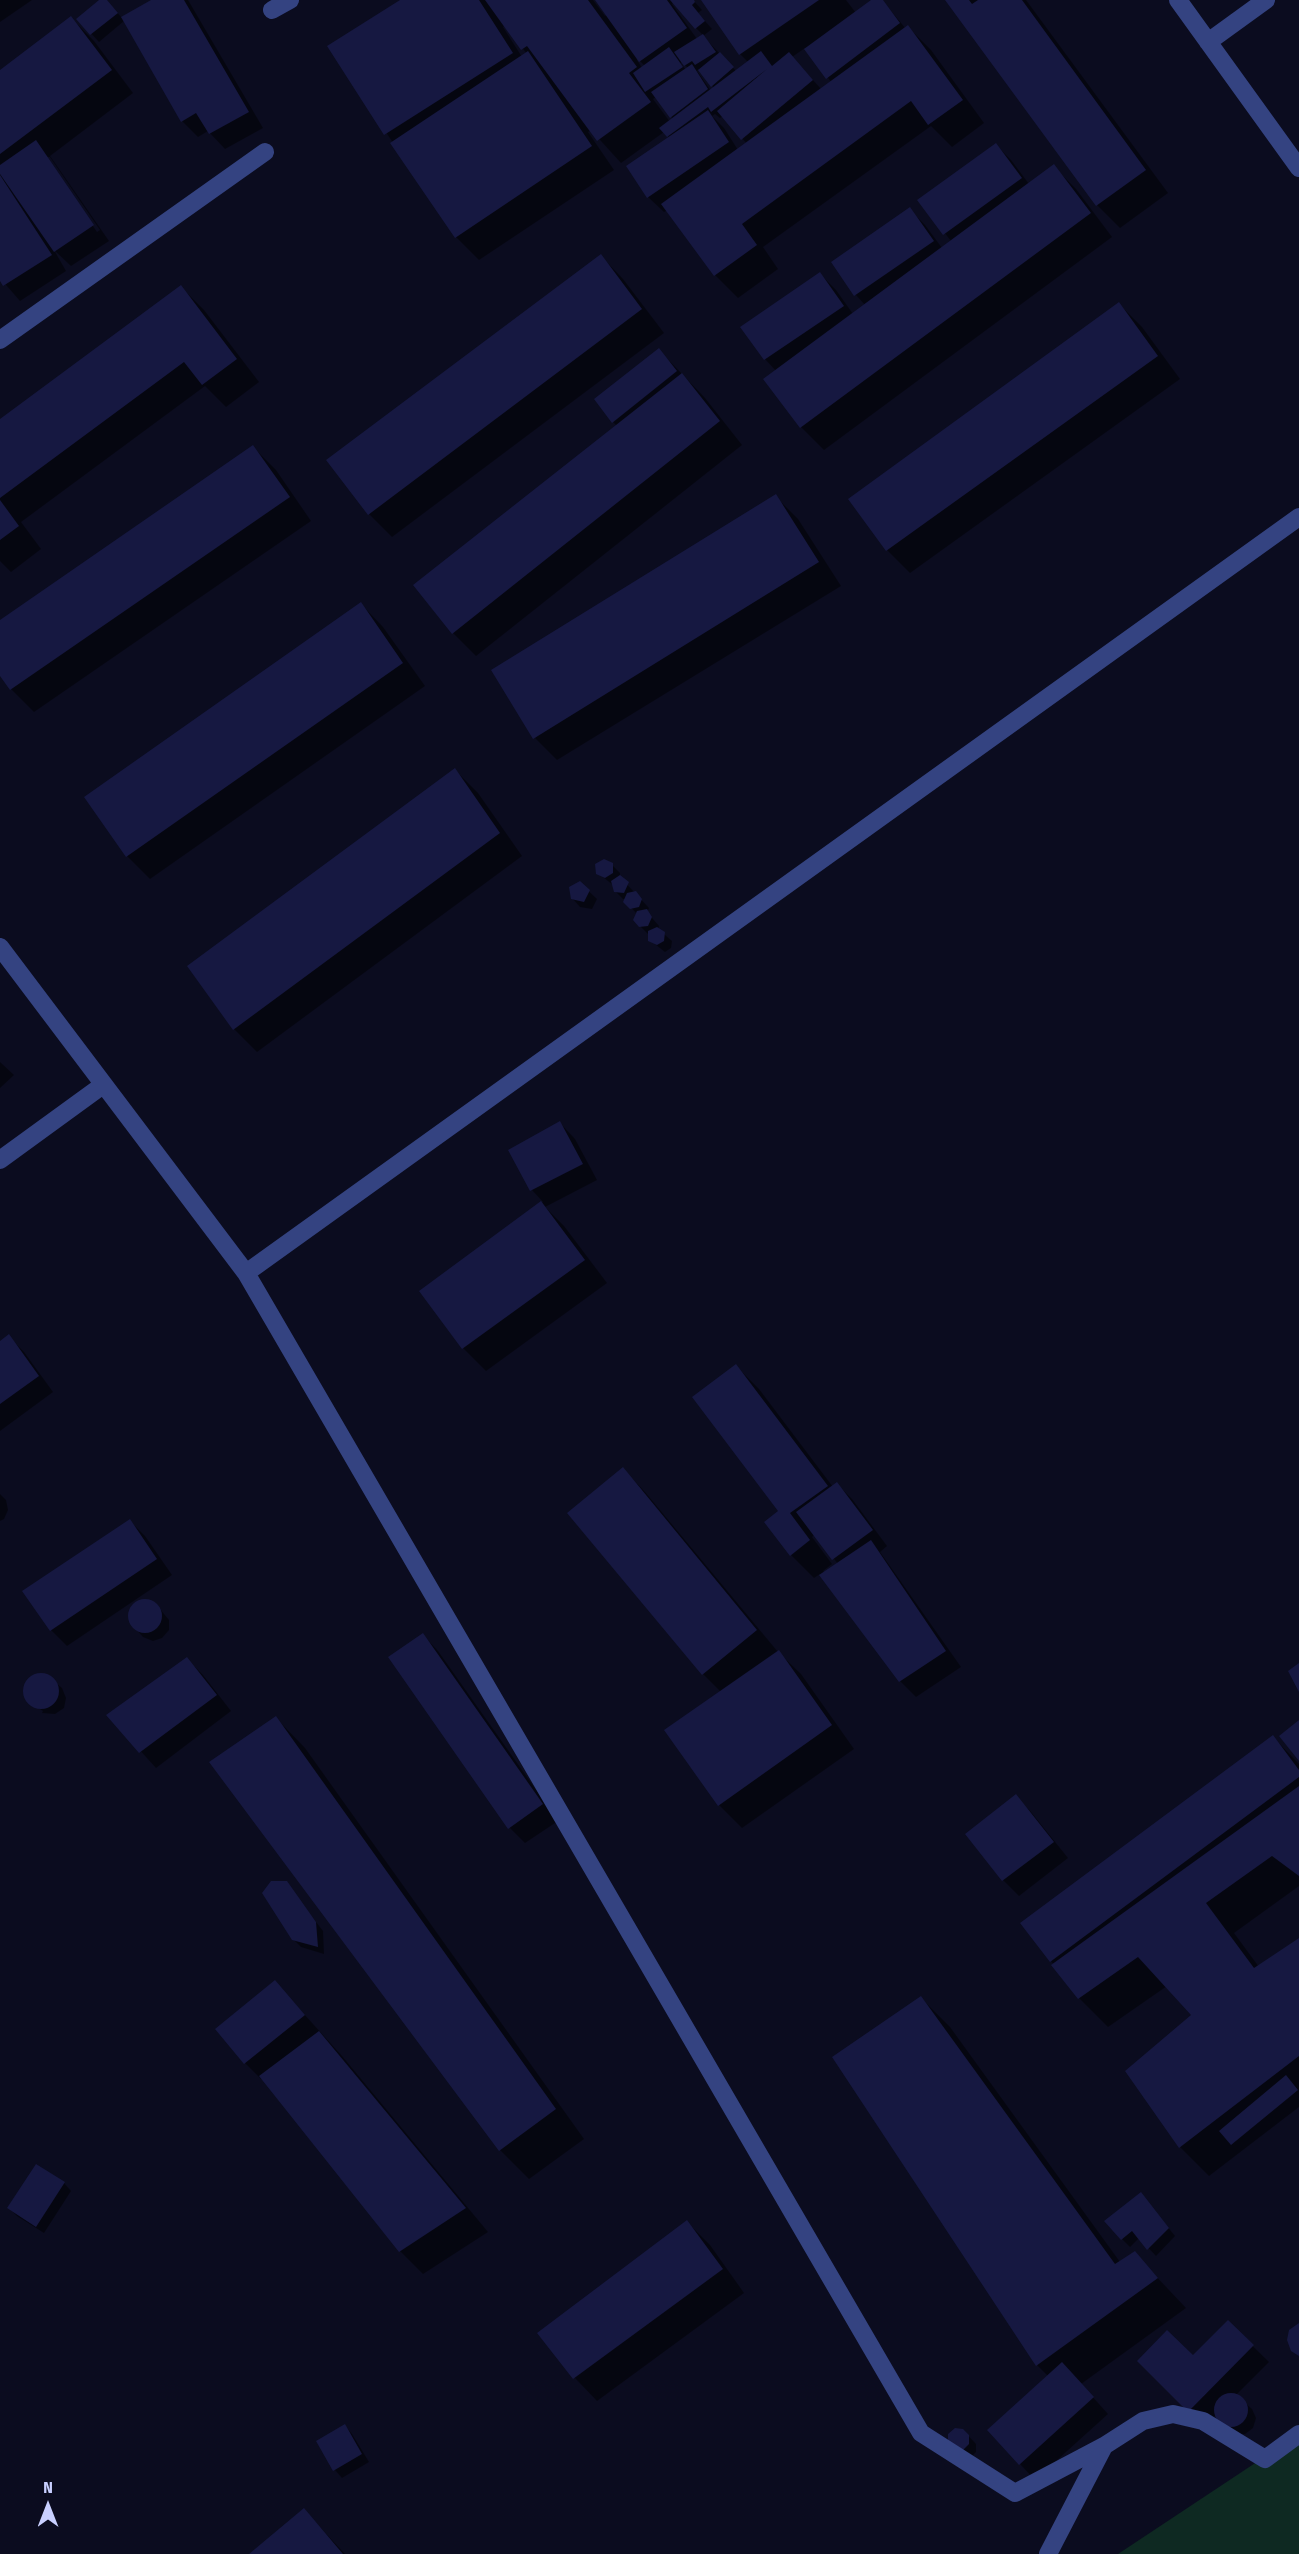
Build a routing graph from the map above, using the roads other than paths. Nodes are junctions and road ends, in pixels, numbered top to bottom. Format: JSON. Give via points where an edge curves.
{"nodes":[{"id":1,"x":290,"y":0,"type":"edge"},
{"id":2,"x":1178,"y":0,"type":"edge"},
{"id":3,"x":1266,"y":0,"type":"edge"},
{"id":4,"x":272,"y":10,"type":"dead end"},
{"id":5,"x":1208,"y":42,"type":"junction"},
{"id":6,"x":265,"y":153,"type":"dead end"},
{"id":7,"x":1299,"y":168,"type":"edge"},
{"id":8,"x":0,"y":340,"type":"edge"},
{"id":9,"x":1299,"y":517,"type":"edge"},
{"id":10,"x":0,"y":947,"type":"edge"},
{"id":11,"x":103,"y":1084,"type":"junction"},
{"id":12,"x":0,"y":1161,"type":"edge"},
{"id":13,"x":246,"y":1273,"type":"junction"},
{"id":14,"x":1299,"y":2434,"type":"edge"},
{"id":15,"x":1104,"y":2446,"type":"junction"},
{"id":16,"x":1048,"y":2554,"type":"edge"}],
"edges":[{"from":1,"to":4,"type":"street"},
{"from":2,"to":5,"type":"street"},
{"from":3,"to":5,"type":"street"},
{"from":5,"to":7,"type":"street"},
{"from":6,"to":8,"type":"street"},
{"from":9,"to":13,"type":"street"},
{"from":10,"to":11,"type":"street"},
{"from":11,"to":12,"type":"street"},
{"from":11,"to":13,"type":"street"},
{"from":13,"to":15,"type":"street","via":[[921,2433],[1015,2493]]},
{"from":14,"to":15,"type":"street","via":[[1265,2459],[1203,2421],[1173,2414],[1143,2421]]},
{"from":15,"to":16,"type":"street"}]}
